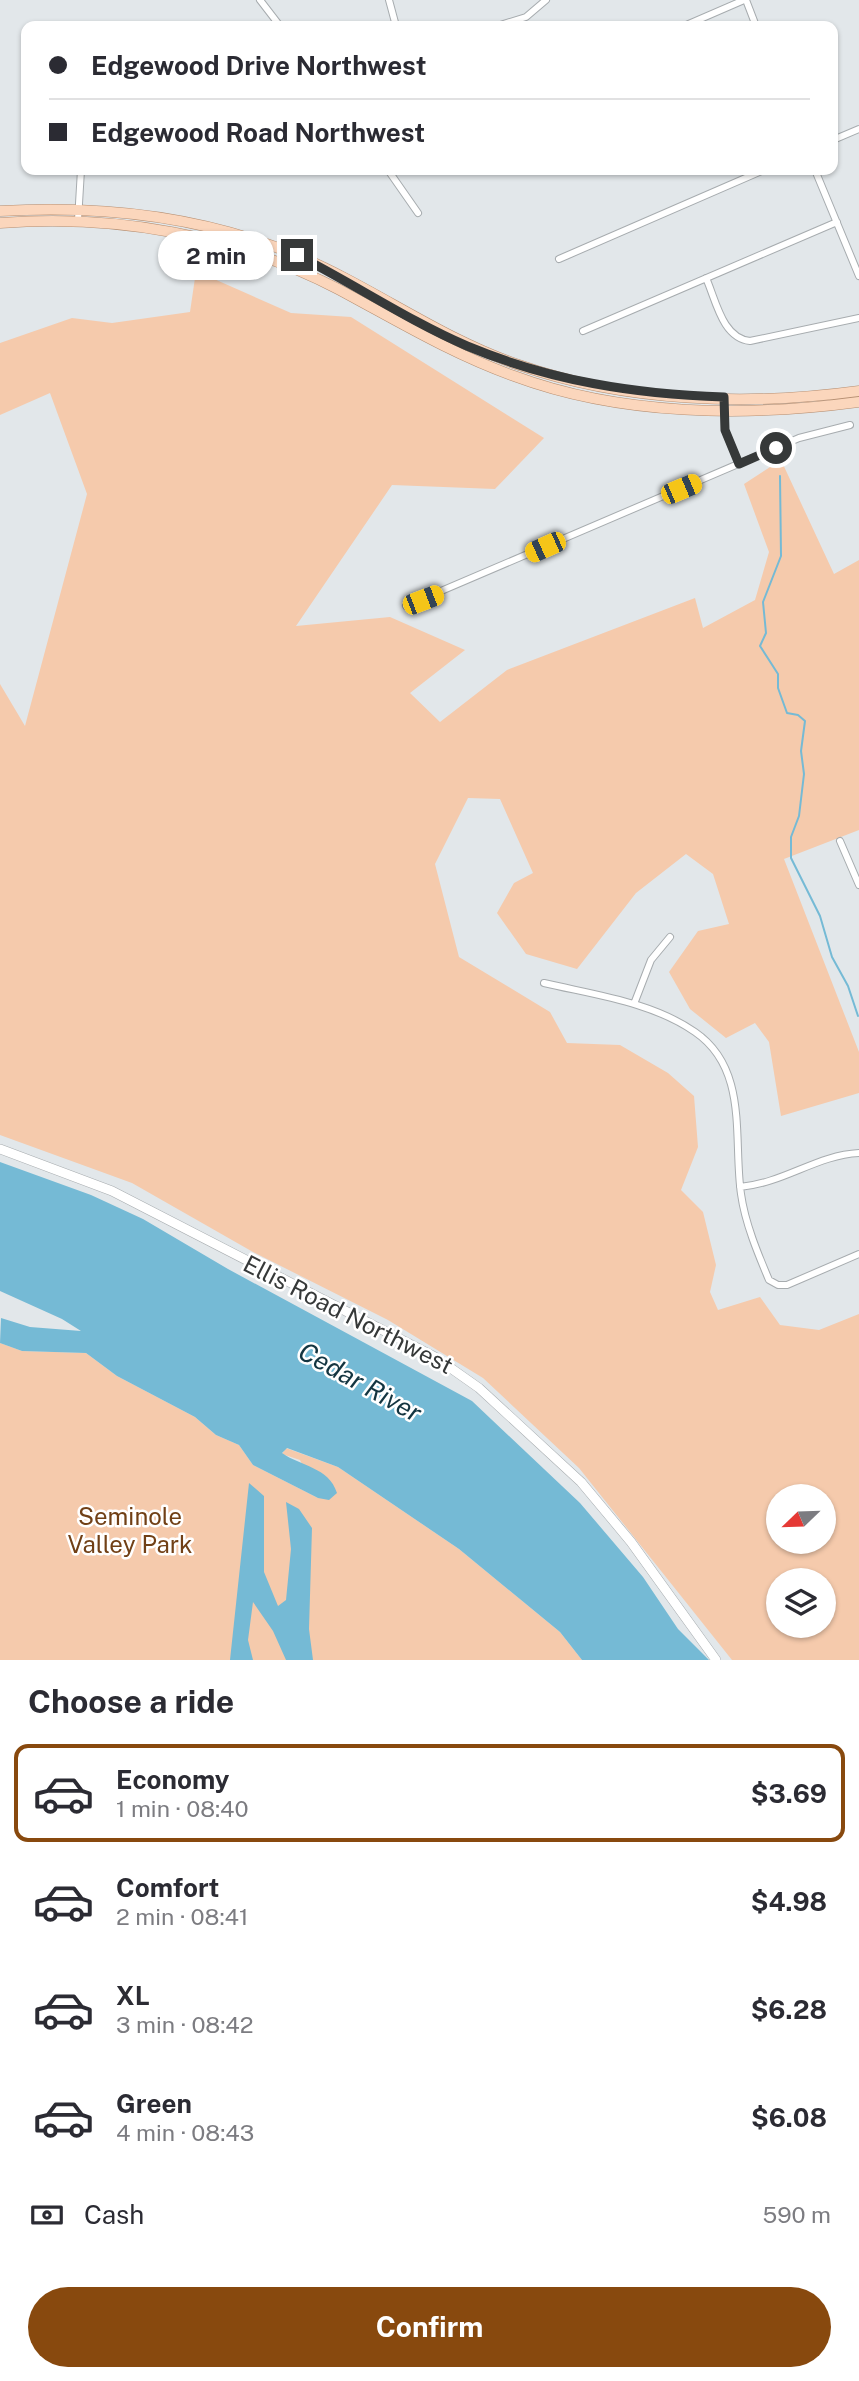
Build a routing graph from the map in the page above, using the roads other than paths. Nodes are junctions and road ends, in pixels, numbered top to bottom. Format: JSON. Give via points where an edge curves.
{"nodes":[{"id":1,"x":260,"y":0,"type":"edge"},
{"id":2,"x":389,"y":0,"type":"edge"},
{"id":3,"x":546,"y":0,"type":"edge"},
{"id":4,"x":745,"y":0,"type":"edge"},
{"id":5,"x":276,"y":21,"type":"edge"},
{"id":6,"x":395,"y":21,"type":"edge"},
{"id":7,"x":513,"y":21,"type":"edge"},
{"id":8,"x":696,"y":21,"type":"edge"},
{"id":9,"x":755,"y":21,"type":"edge"},
{"id":10,"x":859,"y":128,"type":"edge"},
{"id":11,"x":838,"y":138,"type":"edge"},
{"id":12,"x":81,"y":175,"type":"edge"},
{"id":13,"x":392,"y":175,"type":"edge"},
{"id":14,"x":752,"y":175,"type":"edge"},
{"id":15,"x":818,"y":175,"type":"edge"},
{"id":16,"x":79,"y":208,"type":"junction"},
{"id":17,"x":0,"y":211,"type":"edge"},
{"id":18,"x":418,"y":212,"type":"dead end"},
{"id":19,"x":78,"y":220,"type":"junction"},
{"id":20,"x":837,"y":222,"type":"junction"},
{"id":21,"x":0,"y":223,"type":"edge"},
{"id":22,"x":559,"y":258,"type":"dead end"},
{"id":23,"x":859,"y":276,"type":"edge"},
{"id":24,"x":706,"y":278,"type":"junction"},
{"id":25,"x":859,"y":318,"type":"edge"},
{"id":26,"x":583,"y":331,"type":"dead end"},
{"id":27,"x":859,"y":391,"type":"edge"},
{"id":28,"x":724,"y":397,"type":"junction"},
{"id":29,"x":859,"y":402,"type":"edge"},
{"id":30,"x":724,"y":409,"type":"junction"},
{"id":31,"x":850,"y":425,"type":"dead end"},
{"id":32,"x":739,"y":464,"type":"junction"},
{"id":33,"x":406,"y":606,"type":"dead end"},
{"id":34,"x":840,"y":841,"type":"dead end"},
{"id":35,"x":859,"y":884,"type":"edge"},
{"id":36,"x":670,"y":936,"type":"dead end"},
{"id":37,"x":544,"y":983,"type":"dead end"},
{"id":38,"x":634,"y":1004,"type":"junction"},
{"id":39,"x":0,"y":1149,"type":"edge"},
{"id":40,"x":859,"y":1153,"type":"edge"},
{"id":41,"x":740,"y":1187,"type":"junction"},
{"id":42,"x":859,"y":1254,"type":"edge"},
{"id":43,"x":716,"y":1660,"type":"edge"}],
"edges":[{"from":1,"to":5,"type":"street"},
{"from":2,"to":6,"type":"street"},
{"from":3,"to":7,"type":"street","via":[[526,17]]},
{"from":4,"to":8,"type":"street"},
{"from":4,"to":9,"type":"street"},
{"from":10,"to":11,"type":"street"},
{"from":12,"to":16,"type":"street"},
{"from":13,"to":18,"type":"street"},
{"from":14,"to":22,"type":"street"},
{"from":15,"to":20,"type":"street"},
{"from":16,"to":17,"type":"main road"},
{"from":16,"to":19,"type":"street"},
{"from":16,"to":28,"type":"main road","via":[[160,217],[261,242],[339,276],[466,345],[555,377],[626,391]]},
{"from":19,"to":21,"type":"main road"},
{"from":19,"to":30,"type":"main road","via":[[160,229],[256,253],[337,289],[463,356],[540,385],[626,403]]},
{"from":20,"to":23,"type":"street"},
{"from":20,"to":24,"type":"street"},
{"from":24,"to":25,"type":"street","via":[[727,328],[739,340]]},
{"from":24,"to":26,"type":"street"},
{"from":27,"to":28,"type":"main road","via":[[810,397]]},
{"from":28,"to":30,"type":"street"},
{"from":29,"to":30,"type":"main road","via":[[801,409]]},
{"from":30,"to":32,"type":"street","via":[[725,430]]},
{"from":31,"to":32,"type":"street","via":[[814,433]]},
{"from":32,"to":33,"type":"street"},
{"from":34,"to":35,"type":"street"},
{"from":36,"to":38,"type":"street","via":[[651,960]]},
{"from":37,"to":38,"type":"street"},
{"from":38,"to":41,"type":"street","via":[[698,1034],[725,1066],[734,1093]]},
{"from":39,"to":43,"type":"street","name":"Ellis Road Northwest","via":[[112,1191],[457,1371],[604,1508]]},
{"from":40,"to":41,"type":"street","via":[[828,1159],[775,1181]]},
{"from":41,"to":42,"type":"street","via":[[758,1252],[774,1283],[787,1284]]}]}
